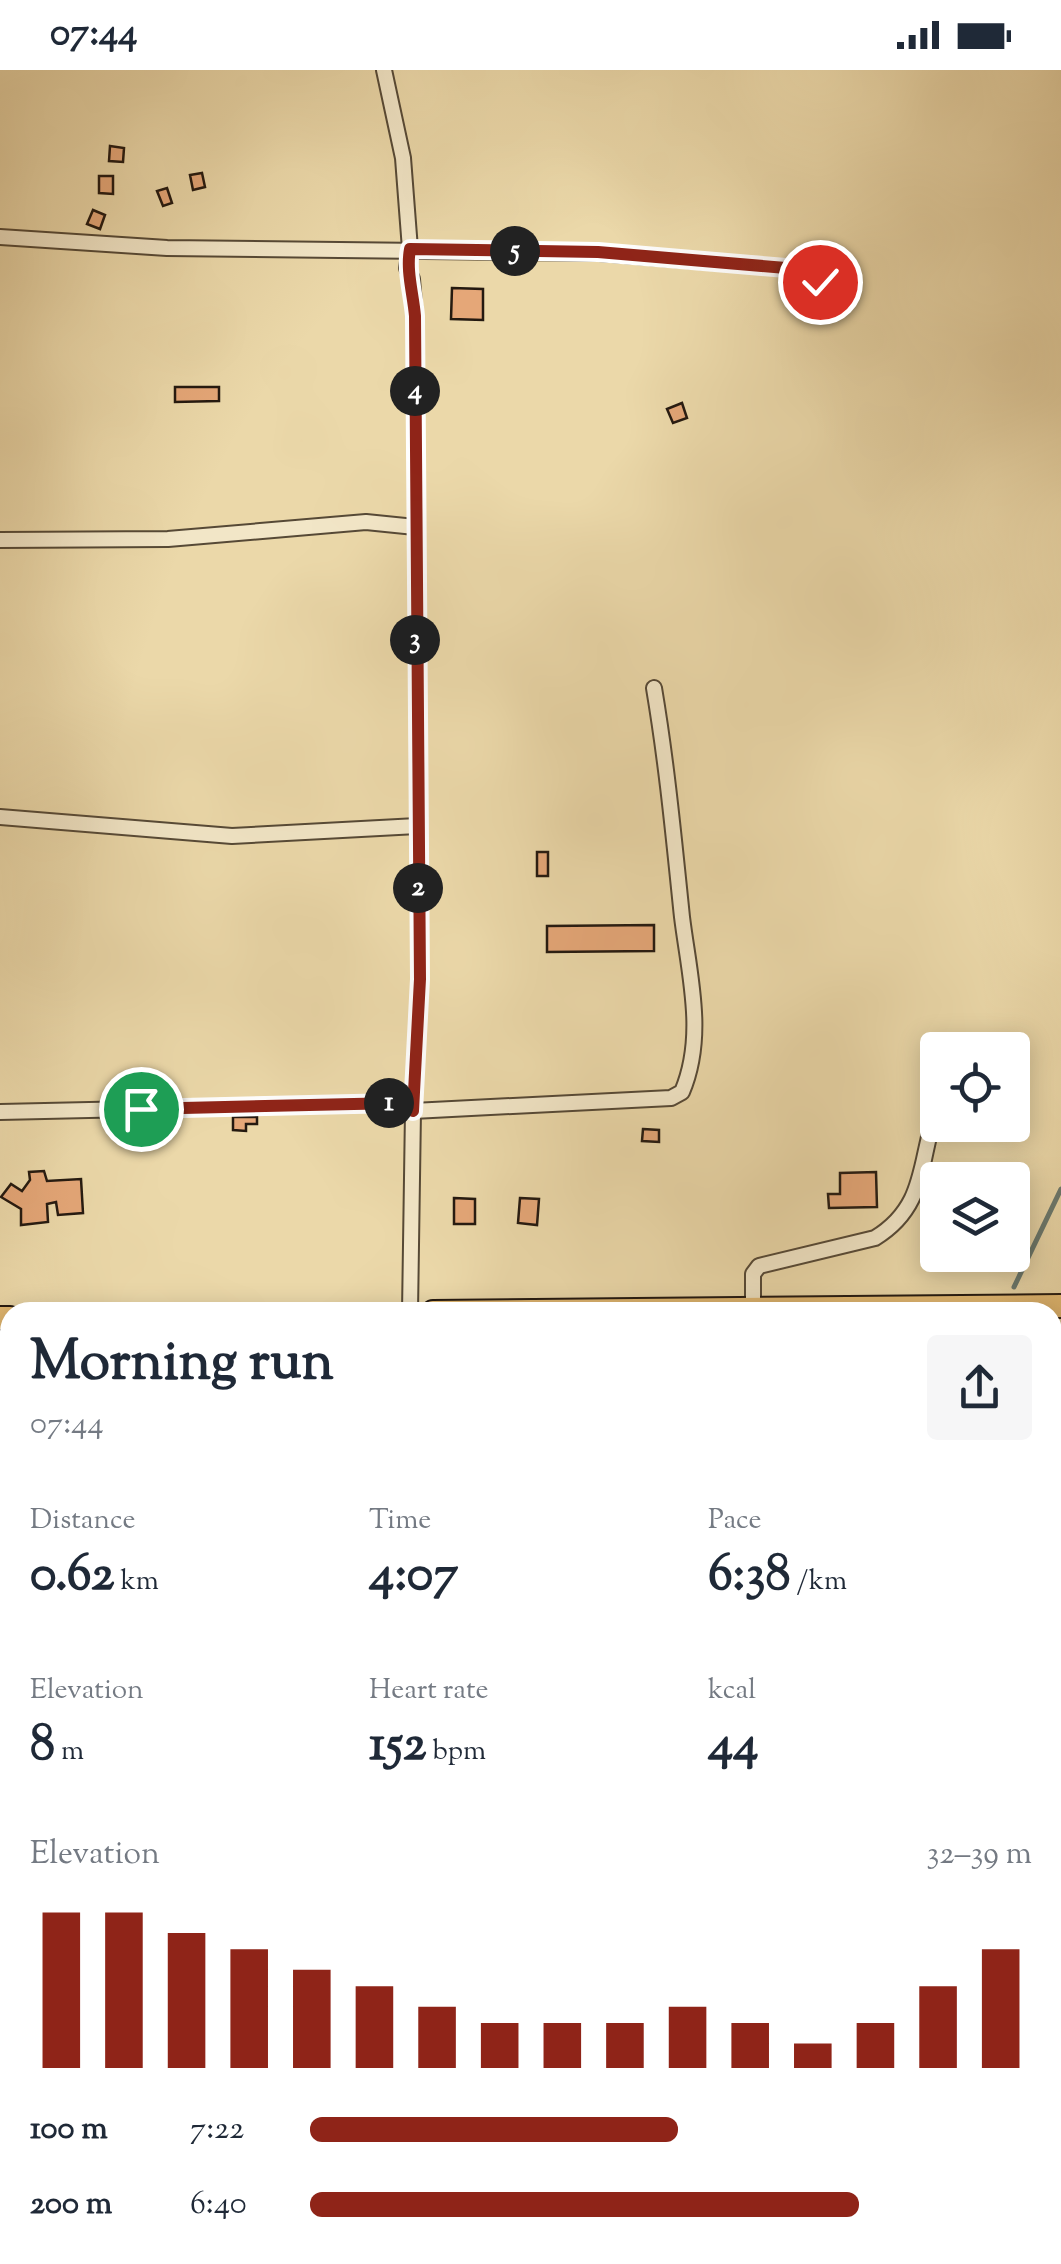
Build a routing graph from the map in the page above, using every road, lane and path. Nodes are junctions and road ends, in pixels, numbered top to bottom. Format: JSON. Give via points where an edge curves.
{"nodes":[{"id":1,"x":384,"y":70,"type":"edge"},
{"id":2,"x":0,"y":237,"type":"edge"},
{"id":3,"x":410,"y":249,"type":"junction"},
{"id":4,"x":820,"y":282,"type":"dead end"},
{"id":5,"x":415,"y":526,"type":"junction"},
{"id":6,"x":0,"y":540,"type":"edge"},
{"id":7,"x":654,"y":688,"type":"dead end"},
{"id":8,"x":0,"y":817,"type":"edge"},
{"id":9,"x":417,"y":826,"type":"junction"},
{"id":10,"x":413,"y":1111,"type":"junction"},
{"id":11,"x":0,"y":1112,"type":"edge"},
{"id":12,"x":930,"y":1142,"type":"edge"},
{"id":13,"x":410,"y":1302,"type":"edge"},
{"id":14,"x":752,"y":1302,"type":"edge"}],
"edges":[{"from":1,"to":3,"type":"street","via":[[404,158]]},
{"from":2,"to":3,"type":"street","via":[[167,248]]},
{"from":3,"to":4,"type":"street","via":[[598,252],[798,269]]},
{"from":3,"to":5,"type":"street"},
{"from":5,"to":6,"type":"street","via":[[366,522],[168,539]]},
{"from":5,"to":9,"type":"street"},
{"from":7,"to":10,"type":"street","via":[[694,998],[693,1052],[682,1092],[671,1098]]},
{"from":8,"to":9,"type":"street","via":[[232,836]]},
{"from":9,"to":10,"type":"street","via":[[420,979]]},
{"from":10,"to":11,"type":"street","via":[[398,1103]]},
{"from":10,"to":13,"type":"street"},
{"from":12,"to":14,"type":"street","via":[[924,1171],[891,1228],[875,1238],[759,1266]]}]}
